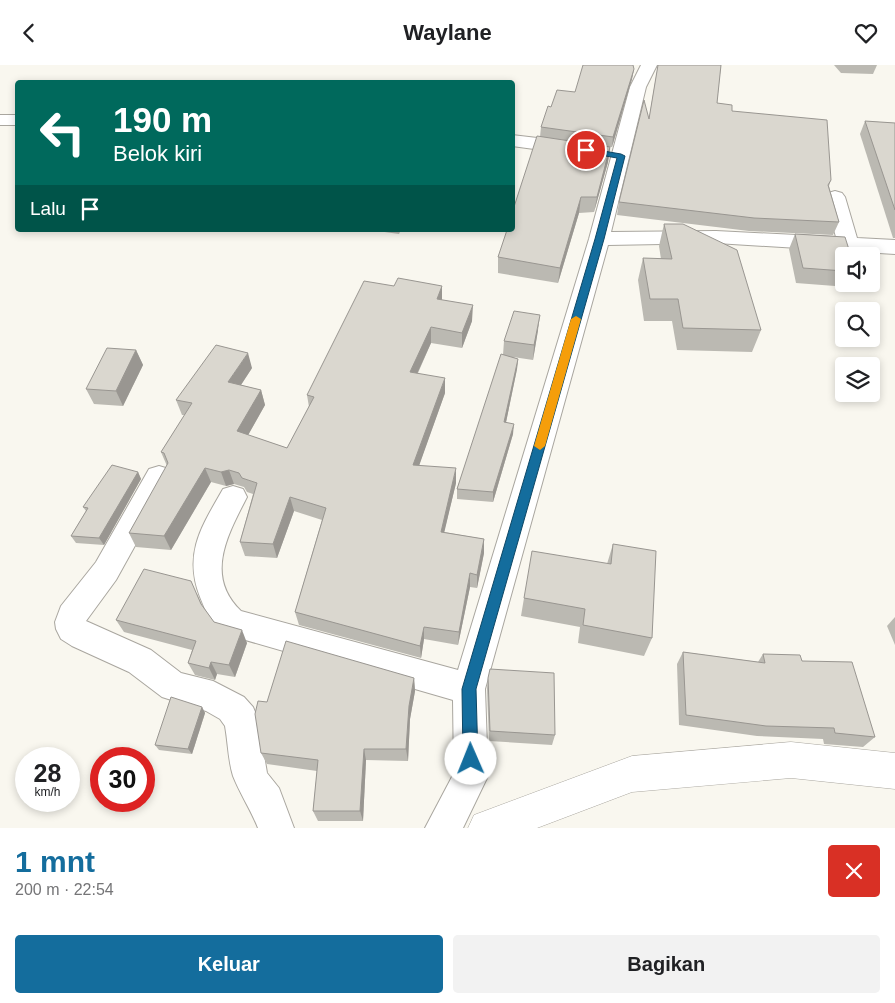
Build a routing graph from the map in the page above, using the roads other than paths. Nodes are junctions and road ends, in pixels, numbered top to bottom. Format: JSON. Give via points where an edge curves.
{"nodes":[{"id":1,"x":649,"y":65,"type":"edge"},
{"id":2,"x":0,"y":120,"type":"edge"},
{"id":3,"x":15,"y":120,"type":"edge"},
{"id":4,"x":515,"y":140,"type":"edge"},
{"id":5,"x":603,"y":153,"type":"junction"},
{"id":6,"x":835,"y":197,"type":"dead end"},
{"id":7,"x":599,"y":239,"type":"junction"},
{"id":8,"x":848,"y":244,"type":"junction"},
{"id":9,"x":895,"y":247,"type":"edge"},
{"id":10,"x":159,"y":477,"type":"edge"},
{"id":11,"x":233,"y":497,"type":"dead end"},
{"id":12,"x":469,"y":689,"type":"junction"},
{"id":13,"x":895,"y":771,"type":"edge"},
{"id":14,"x":276,"y":828,"type":"edge"},
{"id":15,"x":443,"y":828,"type":"edge"},
{"id":16,"x":487,"y":828,"type":"edge"}],
"edges":[{"from":1,"to":5,"type":"street"},
{"from":2,"to":3,"type":"street"},
{"from":4,"to":5,"type":"street"},
{"from":5,"to":7,"type":"street"},
{"from":6,"to":8,"type":"street"},
{"from":7,"to":8,"type":"street","via":[[716,237]]},
{"from":7,"to":12,"type":"street"},
{"from":8,"to":9,"type":"street"},
{"from":10,"to":14,"type":"street","via":[[106,571],[72,616],[72,629],[140,661],[173,686],[213,697],[232,708],[241,719],[250,774],[266,801]]},
{"from":11,"to":12,"type":"street","via":[[212,536],[206,568],[207,580],[219,610],[232,623]]},
{"from":12,"to":15,"type":"street","via":[[471,776]]},
{"from":13,"to":16,"type":"street","via":[[791,760],[632,774]]}]}
